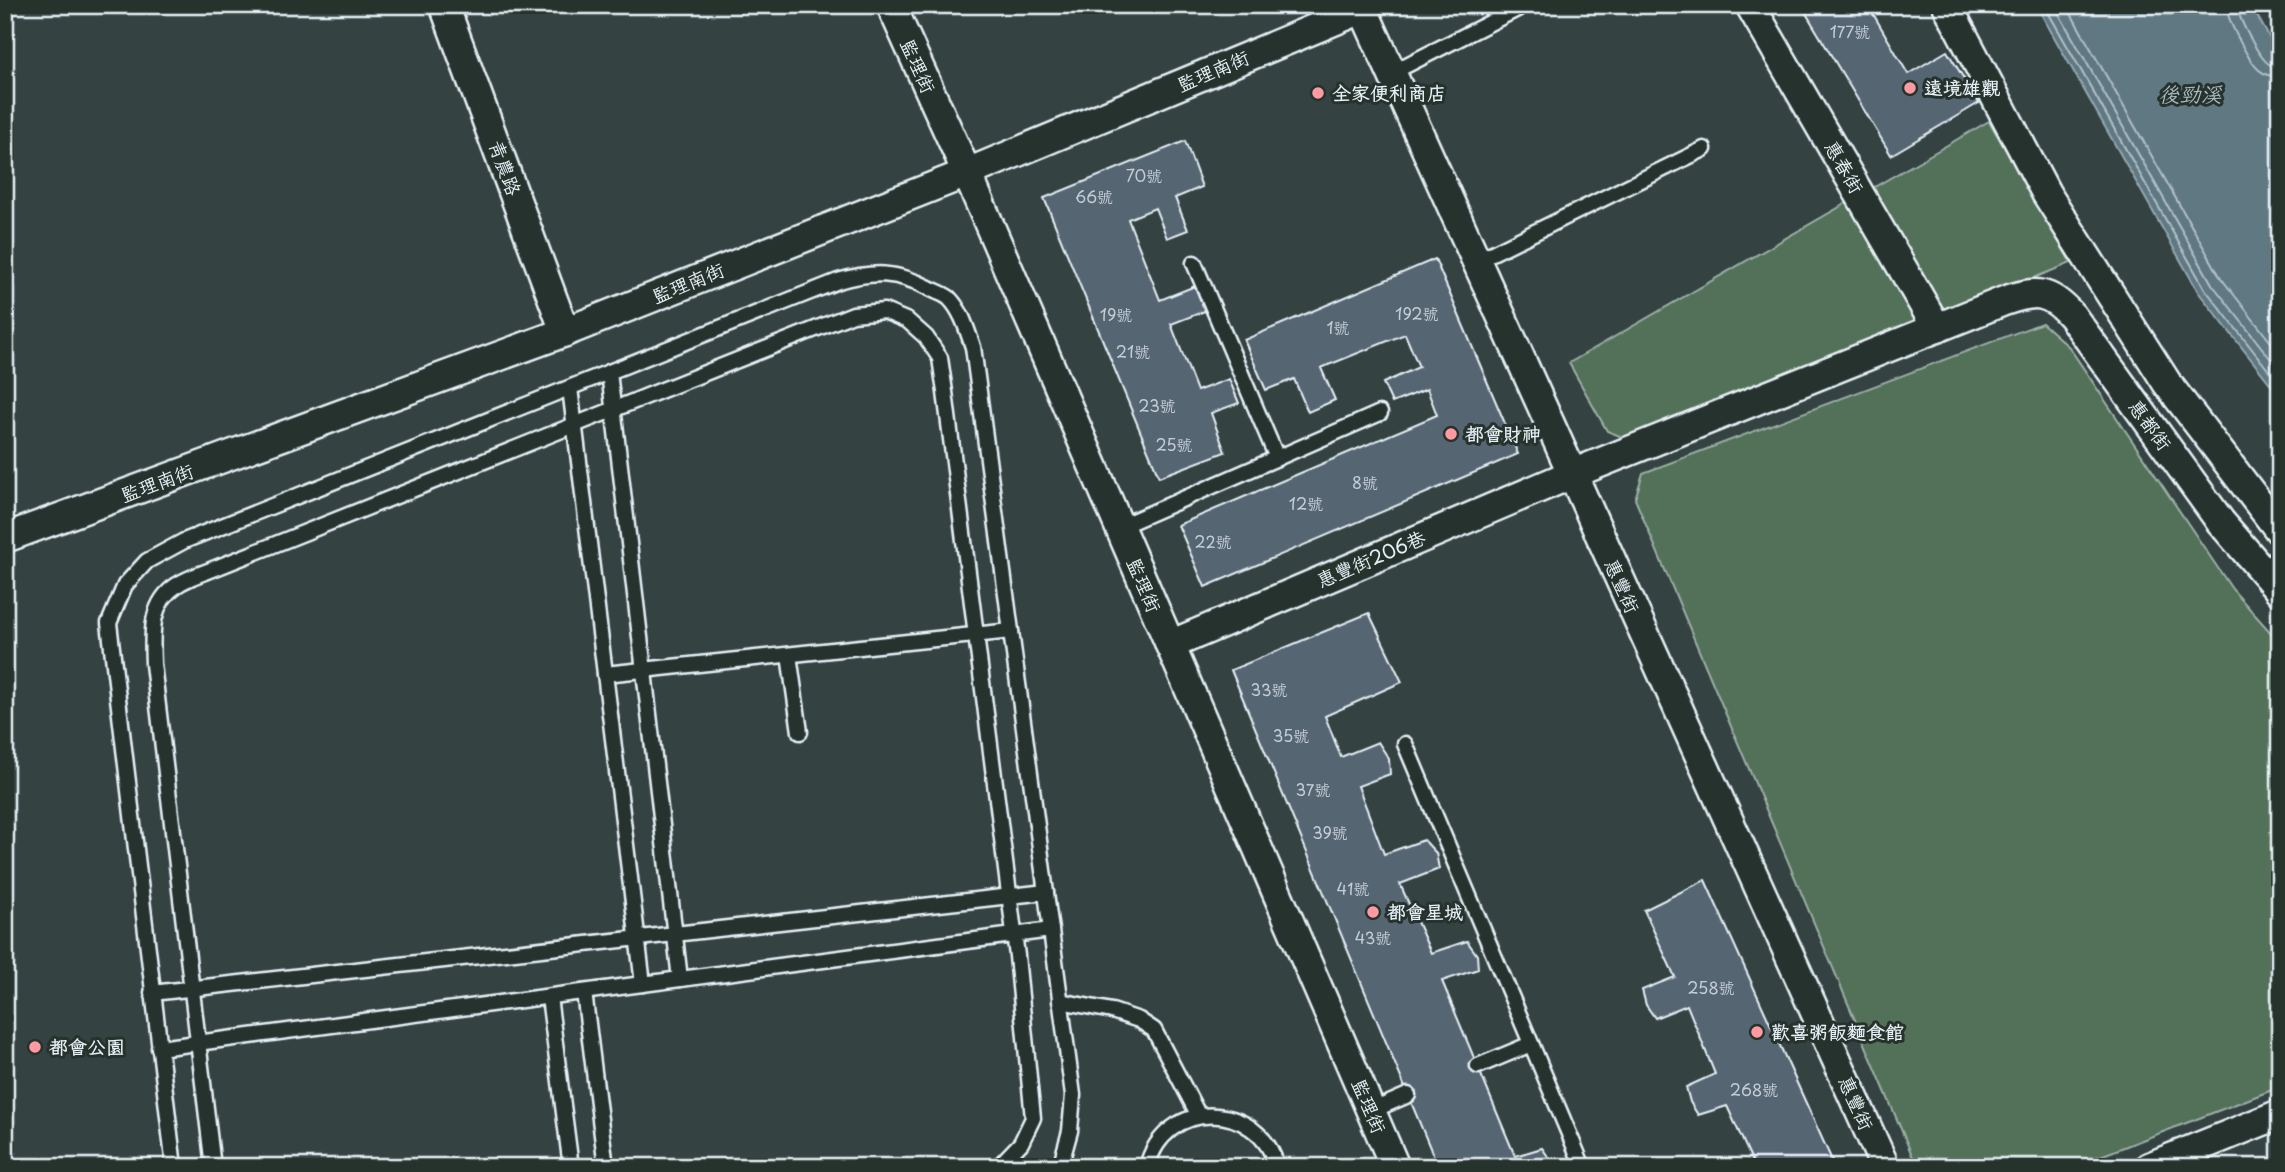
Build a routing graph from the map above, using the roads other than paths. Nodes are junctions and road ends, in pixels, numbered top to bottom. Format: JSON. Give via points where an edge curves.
{"nodes":[{"id":1,"x":444,"y":5,"type":"edge"},
{"id":2,"x":891,"y":5,"type":"edge"},
{"id":3,"x":1525,"y":5,"type":"edge"},
{"id":4,"x":1750,"y":5,"type":"edge"},
{"id":5,"x":1947,"y":5,"type":"edge"},
{"id":6,"x":1362,"y":7,"type":"edge"},
{"id":7,"x":1391,"y":72,"type":"junction"},
{"id":8,"x":1704,"y":149,"type":"dead end"},
{"id":9,"x":967,"y":173,"type":"junction"},
{"id":10,"x":1476,"y":261,"type":"junction"},
{"id":11,"x":1194,"y":263,"type":"dead end"},
{"id":12,"x":1937,"y":328,"type":"junction"},
{"id":13,"x":565,"y":332,"type":"junction"},
{"id":14,"x":609,"y":372,"type":"junction"},
{"id":15,"x":570,"y":388,"type":"junction"},
{"id":16,"x":614,"y":409,"type":"junction"},
{"id":17,"x":1380,"y":413,"type":"dead end"},
{"id":18,"x":575,"y":424,"type":"junction"},
{"id":19,"x":1277,"y":458,"type":"junction"},
{"id":20,"x":1572,"y":474,"type":"junction"},
{"id":21,"x":1119,"y":527,"type":"junction"},
{"id":22,"x":2280,"y":531,"type":"edge"},
{"id":23,"x":5,"y":538,"type":"edge"},
{"id":24,"x":2280,"y":591,"type":"edge"},
{"id":25,"x":1011,"y":631,"type":"junction"},
{"id":26,"x":976,"y":635,"type":"junction"},
{"id":27,"x":1170,"y":645,"type":"junction"},
{"id":28,"x":789,"y":655,"type":"junction"},
{"id":29,"x":644,"y":670,"type":"junction"},
{"id":30,"x":605,"y":674,"type":"junction"},
{"id":31,"x":800,"y":732,"type":"dead end"},
{"id":32,"x":1405,"y":744,"type":"dead end"},
{"id":33,"x":1046,"y":892,"type":"junction"},
{"id":34,"x":1009,"y":896,"type":"junction"},
{"id":35,"x":1051,"y":930,"type":"junction"},
{"id":36,"x":675,"y":934,"type":"junction"},
{"id":37,"x":1014,"y":935,"type":"junction"},
{"id":38,"x":638,"y":938,"type":"junction"},
{"id":39,"x":680,"y":979,"type":"junction"},
{"id":40,"x":643,"y":984,"type":"junction"},
{"id":41,"x":191,"y":989,"type":"junction"},
{"id":42,"x":584,"y":992,"type":"junction"},
{"id":43,"x":152,"y":993,"type":"junction"},
{"id":44,"x":549,"y":997,"type":"junction"},
{"id":45,"x":1060,"y":1001,"type":"junction"},
{"id":46,"x":198,"y":1043,"type":"junction"},
{"id":47,"x":1531,"y":1044,"type":"junction"},
{"id":48,"x":159,"y":1048,"type":"junction"},
{"id":49,"x":1478,"y":1066,"type":"dead end"},
{"id":50,"x":1408,"y":1095,"type":"dead end"},
{"id":51,"x":1371,"y":1111,"type":"junction"},
{"id":52,"x":2280,"y":1114,"type":"edge"},
{"id":53,"x":1199,"y":1116,"type":"junction"},
{"id":54,"x":174,"y":1167,"type":"edge"},
{"id":55,"x":213,"y":1167,"type":"edge"},
{"id":56,"x":571,"y":1167,"type":"edge"},
{"id":57,"x":606,"y":1167,"type":"edge"},
{"id":58,"x":998,"y":1167,"type":"edge"},
{"id":59,"x":1060,"y":1167,"type":"edge"},
{"id":60,"x":1147,"y":1167,"type":"edge"},
{"id":61,"x":1277,"y":1167,"type":"edge"},
{"id":62,"x":1395,"y":1167,"type":"edge"},
{"id":63,"x":1583,"y":1167,"type":"edge"},
{"id":64,"x":1885,"y":1167,"type":"edge"},
{"id":65,"x":2148,"y":1167,"type":"edge"}],
"edges":[{"from":1,"to":13,"type":"street","name":"青農路"},
{"from":2,"to":9,"type":"street","name":"監理街"},
{"from":3,"to":7,"type":"lane"},
{"from":4,"to":12,"type":"street","name":"惠春街"},
{"from":5,"to":22,"type":"street","via":[[2046,192],[2168,383]]},
{"from":6,"to":7,"type":"street","name":"惠豐街"},
{"from":6,"to":9,"type":"street","name":"監理南街"},
{"from":7,"to":10,"type":"street","name":"惠豐街"},
{"from":8,"to":10,"type":"lane"},
{"from":9,"to":13,"type":"street","name":"監理南街"},
{"from":9,"to":21,"type":"street","name":"監理街"},
{"from":10,"to":20,"type":"street","name":"惠豐街"},
{"from":11,"to":19,"type":"lane"},
{"from":12,"to":20,"type":"street","name":"惠豐街206巷"},
{"from":12,"to":24,"type":"street","name":"惠都街","via":[[2023,295],[2041,293],[2059,301],[2220,521]]},
{"from":13,"to":23,"type":"street","name":"監理南街"},
{"from":14,"to":15,"type":"lane"},
{"from":14,"to":16,"type":"lane"},
{"from":14,"to":25,"type":"lane","via":[[858,275],[890,273],[948,297],[963,317],[973,347]]},
{"from":15,"to":18,"type":"lane"},
{"from":15,"to":43,"type":"lane","via":[[184,541],[147,561],[125,585],[109,624]]},
{"from":16,"to":18,"type":"lane"},
{"from":16,"to":26,"type":"lane","via":[[853,314],[884,310],[908,321],[940,358]]},
{"from":16,"to":29,"type":"lane"},
{"from":17,"to":19,"type":"lane"},
{"from":18,"to":30,"type":"lane"},
{"from":18,"to":41,"type":"lane","via":[[212,569],[176,585],[159,604],[151,626],[153,664]]},
{"from":19,"to":21,"type":"lane"},
{"from":20,"to":27,"type":"street","name":"惠豐街206巷"},
{"from":20,"to":64,"type":"street","name":"惠豐街"},
{"from":21,"to":27,"type":"street","name":"監理街"},
{"from":25,"to":26,"type":"lane"},
{"from":25,"to":33,"type":"lane"},
{"from":26,"to":28,"type":"lane"},
{"from":26,"to":34,"type":"lane"},
{"from":27,"to":51,"type":"street","name":"監理街"},
{"from":28,"to":29,"type":"lane"},
{"from":28,"to":31,"type":"lane"},
{"from":29,"to":30,"type":"lane"},
{"from":29,"to":36,"type":"lane"},
{"from":30,"to":38,"type":"lane"},
{"from":32,"to":47,"type":"lane"},
{"from":33,"to":34,"type":"lane"},
{"from":33,"to":35,"type":"lane"},
{"from":34,"to":36,"type":"lane"},
{"from":34,"to":37,"type":"lane"},
{"from":35,"to":37,"type":"lane"},
{"from":35,"to":45,"type":"lane"},
{"from":36,"to":38,"type":"lane"},
{"from":36,"to":39,"type":"lane"},
{"from":37,"to":39,"type":"lane"},
{"from":37,"to":58,"type":"lane","via":[[1033,1118],[1021,1143]]},
{"from":38,"to":40,"type":"lane"},
{"from":38,"to":41,"type":"lane"},
{"from":39,"to":40,"type":"lane"},
{"from":40,"to":42,"type":"lane"},
{"from":41,"to":43,"type":"lane"},
{"from":41,"to":46,"type":"lane"},
{"from":42,"to":44,"type":"lane"},
{"from":42,"to":57,"type":"lane"},
{"from":43,"to":48,"type":"lane"},
{"from":44,"to":46,"type":"lane"},
{"from":44,"to":56,"type":"lane"},
{"from":45,"to":53,"type":"lane","via":[[1112,1011],[1154,1030]]},
{"from":45,"to":59,"type":"lane","via":[[1073,1096]]},
{"from":46,"to":48,"type":"lane"},
{"from":46,"to":55,"type":"lane"},
{"from":47,"to":49,"type":"lane"},
{"from":47,"to":63,"type":"lane"},
{"from":48,"to":54,"type":"lane"},
{"from":50,"to":51,"type":"lane"},
{"from":51,"to":62,"type":"street","name":"監理街"},
{"from":52,"to":65,"type":"street"},
{"from":53,"to":60,"type":"lane","via":[[1161,1137]]},
{"from":53,"to":61,"type":"lane","via":[[1222,1115],[1244,1123],[1262,1137]]}]}
